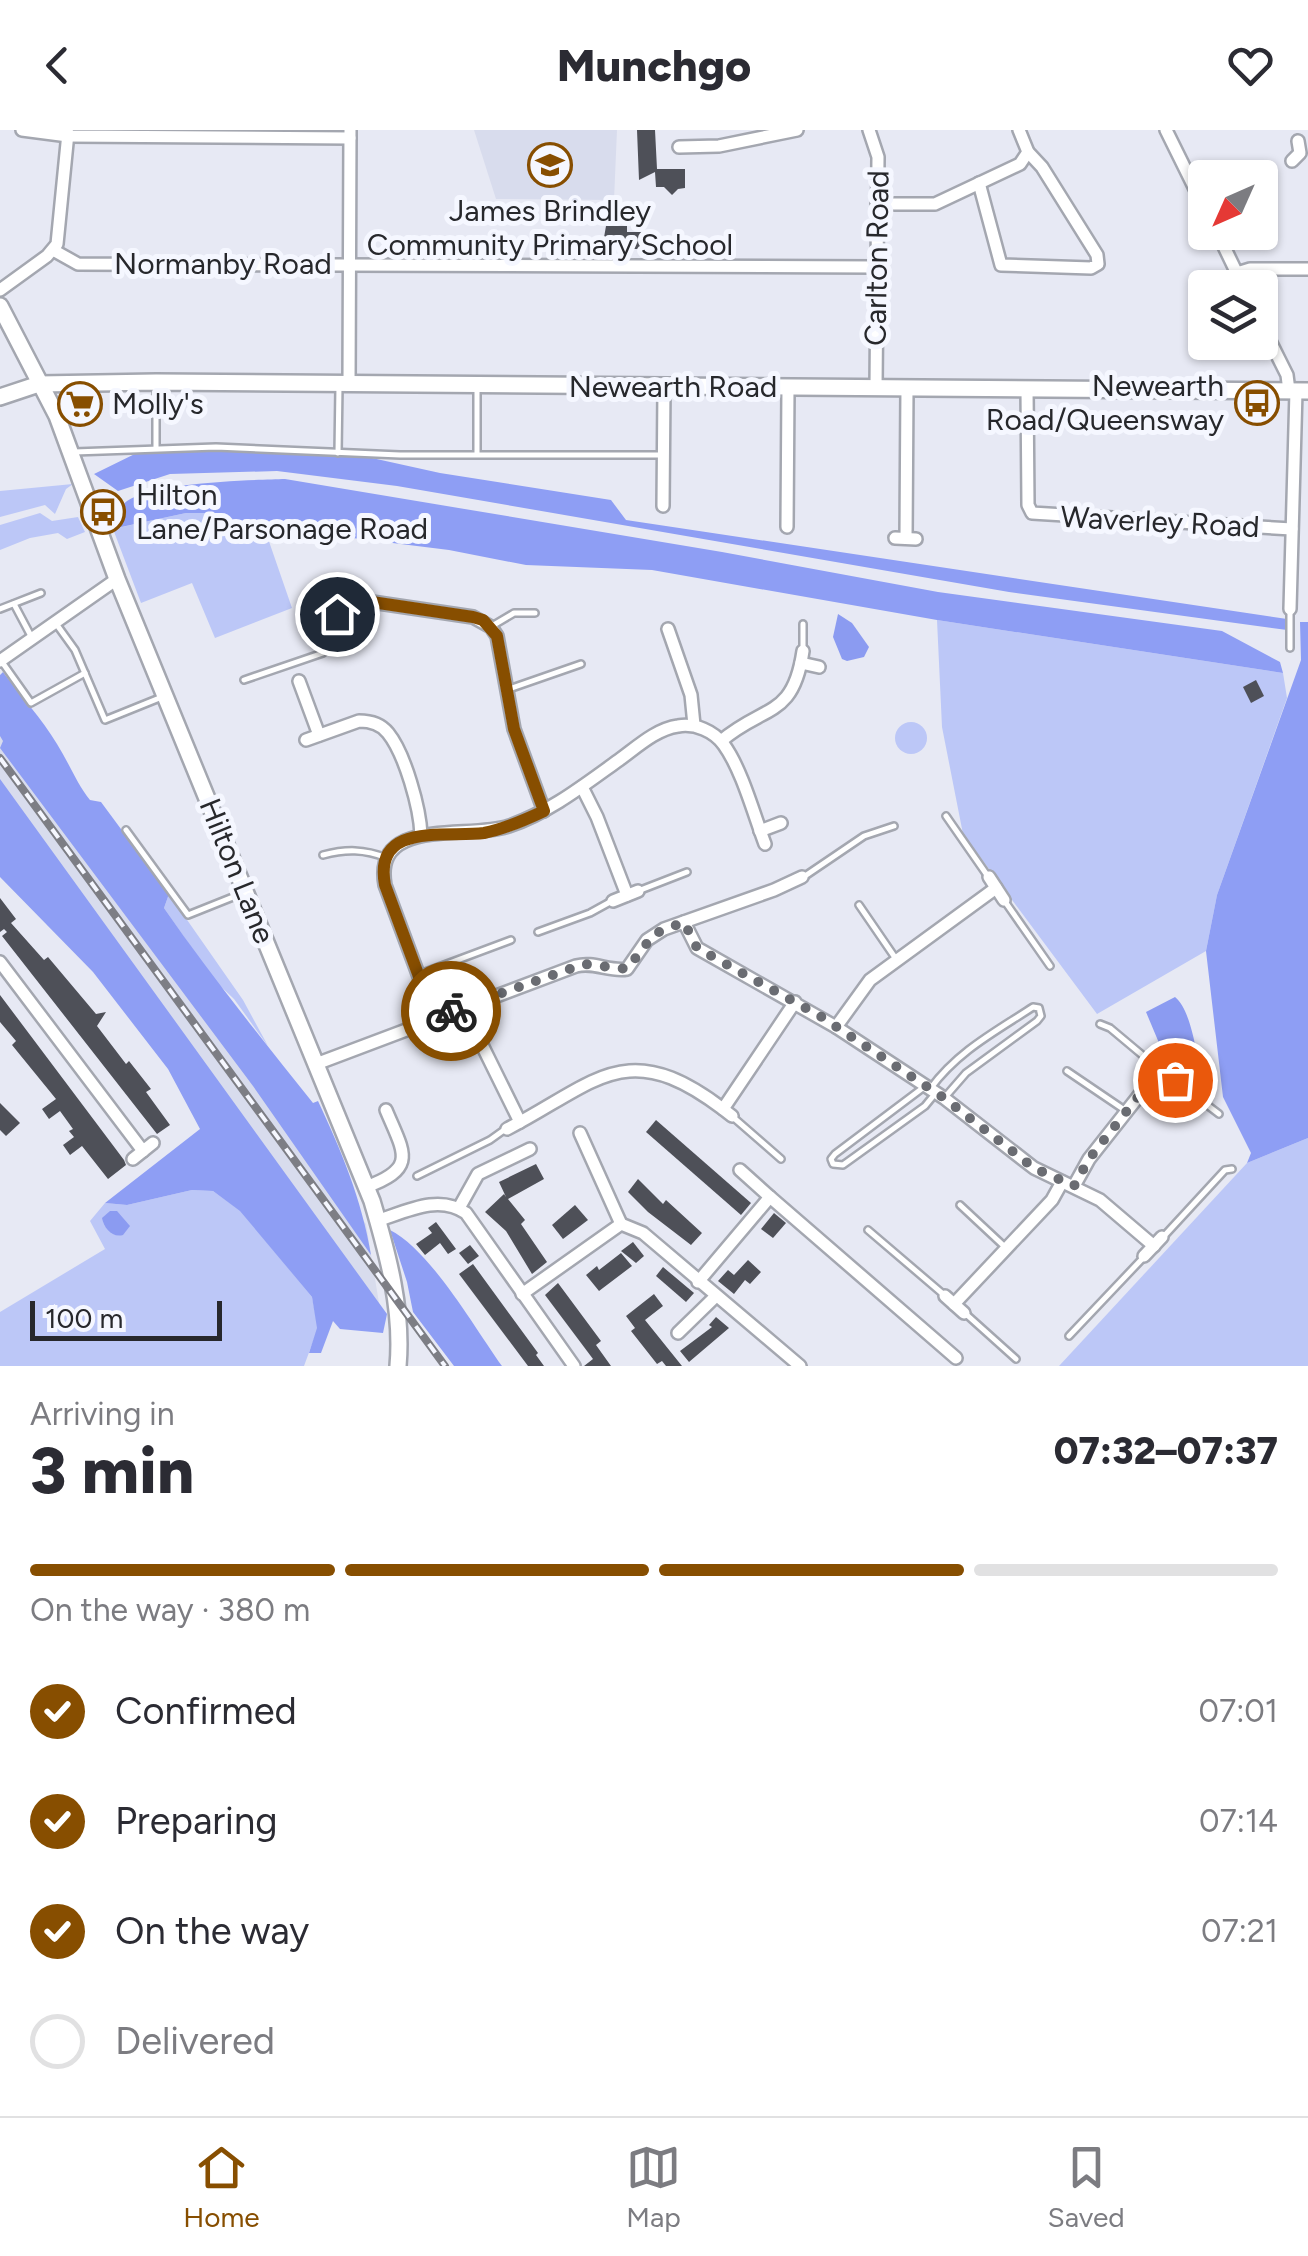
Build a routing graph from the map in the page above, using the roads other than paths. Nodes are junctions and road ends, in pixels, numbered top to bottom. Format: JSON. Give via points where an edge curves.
{"nodes":[{"id":1,"x":22,"y":130,"type":"edge"},
{"id":2,"x":797,"y":130,"type":"edge"},
{"id":3,"x":869,"y":130,"type":"edge"},
{"id":4,"x":1019,"y":130,"type":"edge"},
{"id":5,"x":1166,"y":130,"type":"edge"},
{"id":6,"x":68,"y":133,"type":"edge"},
{"id":7,"x":350,"y":134,"type":"edge"},
{"id":8,"x":679,"y":147,"type":"dead end"},
{"id":9,"x":1028,"y":152,"type":"junction"},
{"id":10,"x":1188,"y":175,"type":"edge"},
{"id":11,"x":979,"y":184,"type":"junction"},
{"id":12,"x":878,"y":204,"type":"junction"},
{"id":13,"x":53,"y":250,"type":"junction"},
{"id":14,"x":350,"y":265,"type":"junction"},
{"id":15,"x":877,"y":267,"type":"junction"},
{"id":16,"x":1308,"y":269,"type":"edge"},
{"id":17,"x":1246,"y":270,"type":"edge"},
{"id":18,"x":0,"y":290,"type":"edge"},
{"id":19,"x":0,"y":306,"type":"edge"},
{"id":20,"x":5,"y":323,"type":"edge"},
{"id":21,"x":1278,"y":358,"type":"edge"},
{"id":22,"x":156,"y":382,"type":"junction"},
{"id":23,"x":39,"y":384,"type":"junction"},
{"id":24,"x":344,"y":384,"type":"junction"},
{"id":25,"x":477,"y":386,"type":"junction"},
{"id":26,"x":664,"y":387,"type":"junction"},
{"id":27,"x":788,"y":388,"type":"junction"},
{"id":28,"x":876,"y":388,"type":"junction"},
{"id":29,"x":907,"y":388,"type":"junction"},
{"id":30,"x":1026,"y":389,"type":"junction"},
{"id":31,"x":1298,"y":391,"type":"edge"},
{"id":32,"x":0,"y":397,"type":"edge"},
{"id":33,"x":156,"y":448,"type":"junction"},
{"id":34,"x":72,"y":452,"type":"junction"},
{"id":35,"x":338,"y":453,"type":"junction"},
{"id":36,"x":477,"y":454,"type":"junction"},
{"id":37,"x":664,"y":455,"type":"junction"},
{"id":38,"x":1294,"y":459,"type":"junction"},
{"id":39,"x":1308,"y":459,"type":"edge"},
{"id":40,"x":664,"y":506,"type":"dead end"},
{"id":41,"x":787,"y":527,"type":"dead end"},
{"id":42,"x":1292,"y":529,"type":"junction"},
{"id":43,"x":906,"y":538,"type":"dead end"},
{"id":44,"x":1308,"y":558,"type":"edge"},
{"id":45,"x":1292,"y":559,"type":"junction"},
{"id":46,"x":117,"y":579,"type":"junction"},
{"id":47,"x":340,"y":582,"type":"dead end"},
{"id":48,"x":41,"y":593,"type":"dead end"},
{"id":49,"x":338,"y":597,"type":"junction"},
{"id":50,"x":14,"y":604,"type":"junction"},
{"id":51,"x":0,"y":609,"type":"edge"},
{"id":52,"x":1290,"y":609,"type":"joint"},
{"id":53,"x":535,"y":613,"type":"dead end"},
{"id":54,"x":337,"y":614,"type":"dead end"},
{"id":55,"x":56,"y":622,"type":"junction"},
{"id":56,"x":803,"y":624,"type":"dead end"},
{"id":57,"x":490,"y":626,"type":"junction"},
{"id":58,"x":32,"y":638,"type":"junction"},
{"id":59,"x":658,"y":647,"type":"dead end"},
{"id":60,"x":1290,"y":648,"type":"dead end"},
{"id":61,"x":323,"y":652,"type":"dead end"},
{"id":62,"x":802,"y":657,"type":"junction"},
{"id":63,"x":0,"y":661,"type":"edge"},
{"id":64,"x":581,"y":664,"type":"dead end"},
{"id":65,"x":819,"y":667,"type":"dead end"},
{"id":66,"x":84,"y":672,"type":"junction"},
{"id":67,"x":244,"y":680,"type":"dead end"},
{"id":68,"x":300,"y":681,"type":"dead end"},
{"id":69,"x":506,"y":690,"type":"junction"},
{"id":70,"x":164,"y":696,"type":"junction"},
{"id":71,"x":694,"y":725,"type":"junction"},
{"id":72,"x":319,"y":735,"type":"junction"},
{"id":73,"x":306,"y":740,"type":"dead end"},
{"id":74,"x":721,"y":741,"type":"junction"},
{"id":75,"x":582,"y":787,"type":"junction"},
{"id":76,"x":544,"y":811,"type":"junction"},
{"id":77,"x":946,"y":816,"type":"dead end"},
{"id":78,"x":781,"y":823,"type":"dead end"},
{"id":79,"x":894,"y":826,"type":"dead end"},
{"id":80,"x":126,"y":830,"type":"dead end"},
{"id":81,"x":422,"y":835,"type":"junction"},
{"id":82,"x":323,"y":856,"type":"dead end"},
{"id":83,"x":387,"y":858,"type":"junction"},
{"id":84,"x":687,"y":872,"type":"dead end"},
{"id":85,"x":776,"y":872,"type":"dead end"},
{"id":86,"x":802,"y":877,"type":"joint"},
{"id":87,"x":992,"y":883,"type":"junction"},
{"id":88,"x":784,"y":886,"type":"junction"},
{"id":89,"x":246,"y":892,"type":"junction"},
{"id":90,"x":633,"y":893,"type":"junction"},
{"id":91,"x":1004,"y":900,"type":"joint"},
{"id":92,"x":613,"y":901,"type":"joint"},
{"id":93,"x":859,"y":905,"type":"dead end"},
{"id":94,"x":684,"y":922,"type":"junction"},
{"id":95,"x":538,"y":932,"type":"dead end"},
{"id":96,"x":511,"y":940,"type":"dead end"},
{"id":97,"x":896,"y":960,"type":"junction"},
{"id":98,"x":0,"y":962,"type":"edge"},
{"id":99,"x":1050,"y":966,"type":"dead end"},
{"id":100,"x":418,"y":975,"type":"junction"},
{"id":101,"x":795,"y":1002,"type":"junction"},
{"id":102,"x":469,"y":1005,"type":"junction"},
{"id":103,"x":434,"y":1017,"type":"junction"},
{"id":104,"x":1100,"y":1024,"type":"dead end"},
{"id":105,"x":836,"y":1027,"type":"junction"},
{"id":106,"x":316,"y":1064,"type":"junction"},
{"id":107,"x":1160,"y":1069,"type":"junction"},
{"id":108,"x":1066,"y":1072,"type":"dead end"},
{"id":109,"x":934,"y":1092,"type":"junction"},
{"id":110,"x":386,"y":1110,"type":"dead end"},
{"id":111,"x":1127,"y":1111,"type":"junction"},
{"id":112,"x":728,"y":1113,"type":"junction"},
{"id":113,"x":1219,"y":1114,"type":"dead end"},
{"id":114,"x":520,"y":1122,"type":"junction"},
{"id":115,"x":506,"y":1128,"type":"joint"},
{"id":116,"x":580,"y":1133,"type":"dead end"},
{"id":117,"x":530,"y":1149,"type":"dead end"},
{"id":118,"x":143,"y":1151,"type":"dead end"},
{"id":119,"x":430,"y":1159,"type":"dead end"},
{"id":120,"x":780,"y":1159,"type":"dead end"},
{"id":121,"x":434,"y":1168,"type":"junction"},
{"id":122,"x":1232,"y":1169,"type":"dead end"},
{"id":123,"x":740,"y":1170,"type":"dead end"},
{"id":124,"x":417,"y":1176,"type":"dead end"},
{"id":125,"x":1068,"y":1184,"type":"junction"},
{"id":126,"x":366,"y":1188,"type":"junction"},
{"id":127,"x":770,"y":1197,"type":"junction"},
{"id":128,"x":960,"y":1205,"type":"dead end"},
{"id":129,"x":459,"y":1208,"type":"junction"},
{"id":130,"x":378,"y":1220,"type":"junction"},
{"id":131,"x":621,"y":1224,"type":"junction"},
{"id":132,"x":868,"y":1230,"type":"dead end"},
{"id":133,"x":1158,"y":1242,"type":"junction"},
{"id":134,"x":1007,"y":1248,"type":"junction"},
{"id":135,"x":1144,"y":1256,"type":"joint"},
{"id":136,"x":698,"y":1282,"type":"junction"},
{"id":137,"x":522,"y":1294,"type":"junction"},
{"id":138,"x":716,"y":1296,"type":"junction"},
{"id":139,"x":954,"y":1305,"type":"junction"},
{"id":140,"x":678,"y":1333,"type":"dead end"},
{"id":141,"x":1069,"y":1336,"type":"dead end"},
{"id":142,"x":956,"y":1358,"type":"dead end"},
{"id":143,"x":1016,"y":1359,"type":"dead end"},
{"id":144,"x":398,"y":1366,"type":"edge"},
{"id":145,"x":574,"y":1366,"type":"edge"},
{"id":146,"x":800,"y":1366,"type":"edge"}],
"edges":[{"from":1,"to":6,"type":"street"},
{"from":2,"to":8,"type":"street"},
{"from":3,"to":12,"type":"street","name":"Carlton Road","via":[[878,157]]},
{"from":4,"to":9,"type":"street"},
{"from":5,"to":10,"type":"street"},
{"from":6,"to":7,"type":"street"},
{"from":6,"to":13,"type":"street"},
{"from":7,"to":14,"type":"street"},
{"from":9,"to":11,"type":"street","via":[[1020,164]]},
{"from":9,"to":11,"type":"street","via":[[1097,255],[1095,267],[1001,265]]},
{"from":11,"to":12,"type":"street","via":[[935,204]]},
{"from":12,"to":15,"type":"street","name":"Carlton Road"},
{"from":13,"to":14,"type":"street","name":"Normanby Road","via":[[78,264]]},
{"from":13,"to":18,"type":"street"},
{"from":14,"to":15,"type":"street","name":"Normanby Road"},
{"from":14,"to":24,"type":"street"},
{"from":15,"to":28,"type":"street","name":"Carlton Road"},
{"from":16,"to":17,"type":"street"},
{"from":19,"to":20,"type":"main road","name":"Hilton Lane"},
{"from":20,"to":23,"type":"main road","name":"Hilton Lane"},
{"from":21,"to":31,"type":"street"},
{"from":22,"to":23,"type":"main road","name":"Newearth Road"},
{"from":22,"to":24,"type":"main road","name":"Newearth Road"},
{"from":22,"to":33,"type":"lane"},
{"from":23,"to":32,"type":"main road","name":"Newearth Road"},
{"from":23,"to":34,"type":"main road","name":"Hilton Lane"},
{"from":24,"to":25,"type":"main road","name":"Newearth Road"},
{"from":24,"to":35,"type":"lane"},
{"from":25,"to":26,"type":"main road","name":"Newearth Road"},
{"from":25,"to":36,"type":"lane"},
{"from":26,"to":27,"type":"main road","name":"Newearth Road"},
{"from":26,"to":37,"type":"street"},
{"from":27,"to":28,"type":"main road","name":"Newearth Road"},
{"from":27,"to":41,"type":"street"},
{"from":28,"to":29,"type":"main road","name":"Newearth Road"},
{"from":29,"to":30,"type":"main road","name":"Newearth Road"},
{"from":29,"to":43,"type":"street"},
{"from":30,"to":31,"type":"main road","name":"Newearth Road"},
{"from":30,"to":42,"type":"street","name":"Waverley Road","via":[[1032,513]]},
{"from":31,"to":38,"type":"street"},
{"from":33,"to":34,"type":"lane"},
{"from":33,"to":35,"type":"lane"},
{"from":34,"to":46,"type":"main road","name":"Hilton Lane"},
{"from":35,"to":36,"type":"lane"},
{"from":36,"to":37,"type":"lane"},
{"from":37,"to":40,"type":"street"},
{"from":38,"to":39,"type":"lane"},
{"from":38,"to":42,"type":"street"},
{"from":42,"to":45,"type":"street"},
{"from":44,"to":45,"type":"street"},
{"from":45,"to":52,"type":"street"},
{"from":46,"to":55,"type":"street"},
{"from":46,"to":70,"type":"main road","name":"Hilton Lane"},
{"from":47,"to":49,"type":"street"},
{"from":48,"to":50,"type":"lane"},
{"from":49,"to":54,"type":"street"},
{"from":49,"to":57,"type":"street","via":[[473,617]]},
{"from":50,"to":51,"type":"lane"},
{"from":50,"to":58,"type":"lane"},
{"from":52,"to":60,"type":"lane"},
{"from":53,"to":57,"type":"lane","via":[[514,613]]},
{"from":55,"to":58,"type":"street"},
{"from":55,"to":66,"type":"lane"},
{"from":56,"to":62,"type":"lane"},
{"from":57,"to":69,"type":"street"},
{"from":58,"to":63,"type":"street"},
{"from":59,"to":71,"type":"street","via":[[670,636]]},
{"from":61,"to":67,"type":"lane"},
{"from":62,"to":65,"type":"street"},
{"from":62,"to":74,"type":"street","via":[[783,703]]},
{"from":63,"to":66,"type":"lane","via":[[31,703]]},
{"from":64,"to":69,"type":"lane"},
{"from":66,"to":70,"type":"lane","via":[[105,720]]},
{"from":68,"to":72,"type":"street"},
{"from":69,"to":76,"type":"street"},
{"from":70,"to":89,"type":"main road","name":"Hilton Lane"},
{"from":71,"to":74,"type":"street"},
{"from":71,"to":75,"type":"street","via":[[654,735]]},
{"from":72,"to":73,"type":"street"},
{"from":72,"to":81,"type":"street","via":[[359,721],[384,729],[419,810]]},
{"from":74,"to":78,"type":"street","via":[[762,837]]},
{"from":75,"to":76,"type":"street"},
{"from":75,"to":90,"type":"street"},
{"from":76,"to":81,"type":"street","via":[[486,832]]},
{"from":77,"to":87,"type":"lane"},
{"from":79,"to":86,"type":"lane","via":[[864,836]]},
{"from":80,"to":89,"type":"lane","via":[[188,915]]},
{"from":81,"to":83,"type":"street","via":[[401,841]]},
{"from":82,"to":83,"type":"lane","via":[[346,849]]},
{"from":83,"to":100,"type":"street","via":[[385,885]]},
{"from":84,"to":90,"type":"lane"},
{"from":85,"to":88,"type":"street"},
{"from":86,"to":88,"type":"street"},
{"from":87,"to":91,"type":"street"},
{"from":87,"to":97,"type":"street"},
{"from":88,"to":94,"type":"street"},
{"from":89,"to":106,"type":"main road","name":"Hilton Lane"},
{"from":90,"to":92,"type":"street"},
{"from":91,"to":99,"type":"lane"},
{"from":92,"to":95,"type":"lane"},
{"from":93,"to":97,"type":"lane"},
{"from":94,"to":101,"type":"street","via":[[697,948]]},
{"from":94,"to":102,"type":"street","via":[[654,934],[627,969],[584,964]]},
{"from":96,"to":100,"type":"lane"},
{"from":97,"to":105,"type":"street","via":[[870,980]]},
{"from":98,"to":118,"type":"street"},
{"from":100,"to":103,"type":"street"},
{"from":101,"to":105,"type":"street"},
{"from":101,"to":112,"type":"street"},
{"from":102,"to":103,"type":"street"},
{"from":102,"to":114,"type":"street"},
{"from":103,"to":106,"type":"street"},
{"from":104,"to":107,"type":"lane"},
{"from":105,"to":109,"type":"street"},
{"from":106,"to":126,"type":"main road","name":"Hilton Lane"},
{"from":107,"to":111,"type":"street"},
{"from":107,"to":113,"type":"lane"},
{"from":108,"to":111,"type":"lane"},
{"from":109,"to":109,"type":"lane","via":[[925,1106],[843,1165],[833,1164],[835,1154]]},
{"from":109,"to":109,"type":"lane","via":[[1037,1021],[1039,1008],[952,1060]]},
{"from":109,"to":125,"type":"street","via":[[1034,1168]]},
{"from":110,"to":126,"type":"street","via":[[403,1158],[390,1178]]},
{"from":111,"to":125,"type":"street"},
{"from":112,"to":114,"type":"street","via":[[670,1076],[634,1071],[597,1076]]},
{"from":112,"to":120,"type":"lane"},
{"from":114,"to":115,"type":"street"},
{"from":115,"to":121,"type":"lane"},
{"from":116,"to":131,"type":"street"},
{"from":117,"to":129,"type":"street","via":[[478,1174]]},
{"from":119,"to":121,"type":"lane"},
{"from":121,"to":124,"type":"lane"},
{"from":122,"to":133,"type":"lane"},
{"from":123,"to":127,"type":"street"},
{"from":125,"to":133,"type":"street"},
{"from":125,"to":134,"type":"street"},
{"from":126,"to":130,"type":"main road","name":"Hilton Lane"},
{"from":127,"to":136,"type":"street"},
{"from":127,"to":142,"type":"street"},
{"from":128,"to":134,"type":"lane"},
{"from":129,"to":130,"type":"street","via":[[424,1206]]},
{"from":129,"to":137,"type":"street"},
{"from":130,"to":144,"type":"main road","name":"Hilton Lane","via":[[398,1310]]},
{"from":131,"to":136,"type":"street","via":[[643,1233]]},
{"from":131,"to":137,"type":"street"},
{"from":132,"to":139,"type":"lane"},
{"from":133,"to":135,"type":"street"},
{"from":134,"to":139,"type":"street"},
{"from":135,"to":141,"type":"lane"},
{"from":136,"to":138,"type":"street"},
{"from":137,"to":145,"type":"street"},
{"from":138,"to":140,"type":"street"},
{"from":138,"to":146,"type":"street"},
{"from":139,"to":143,"type":"lane"}]}
